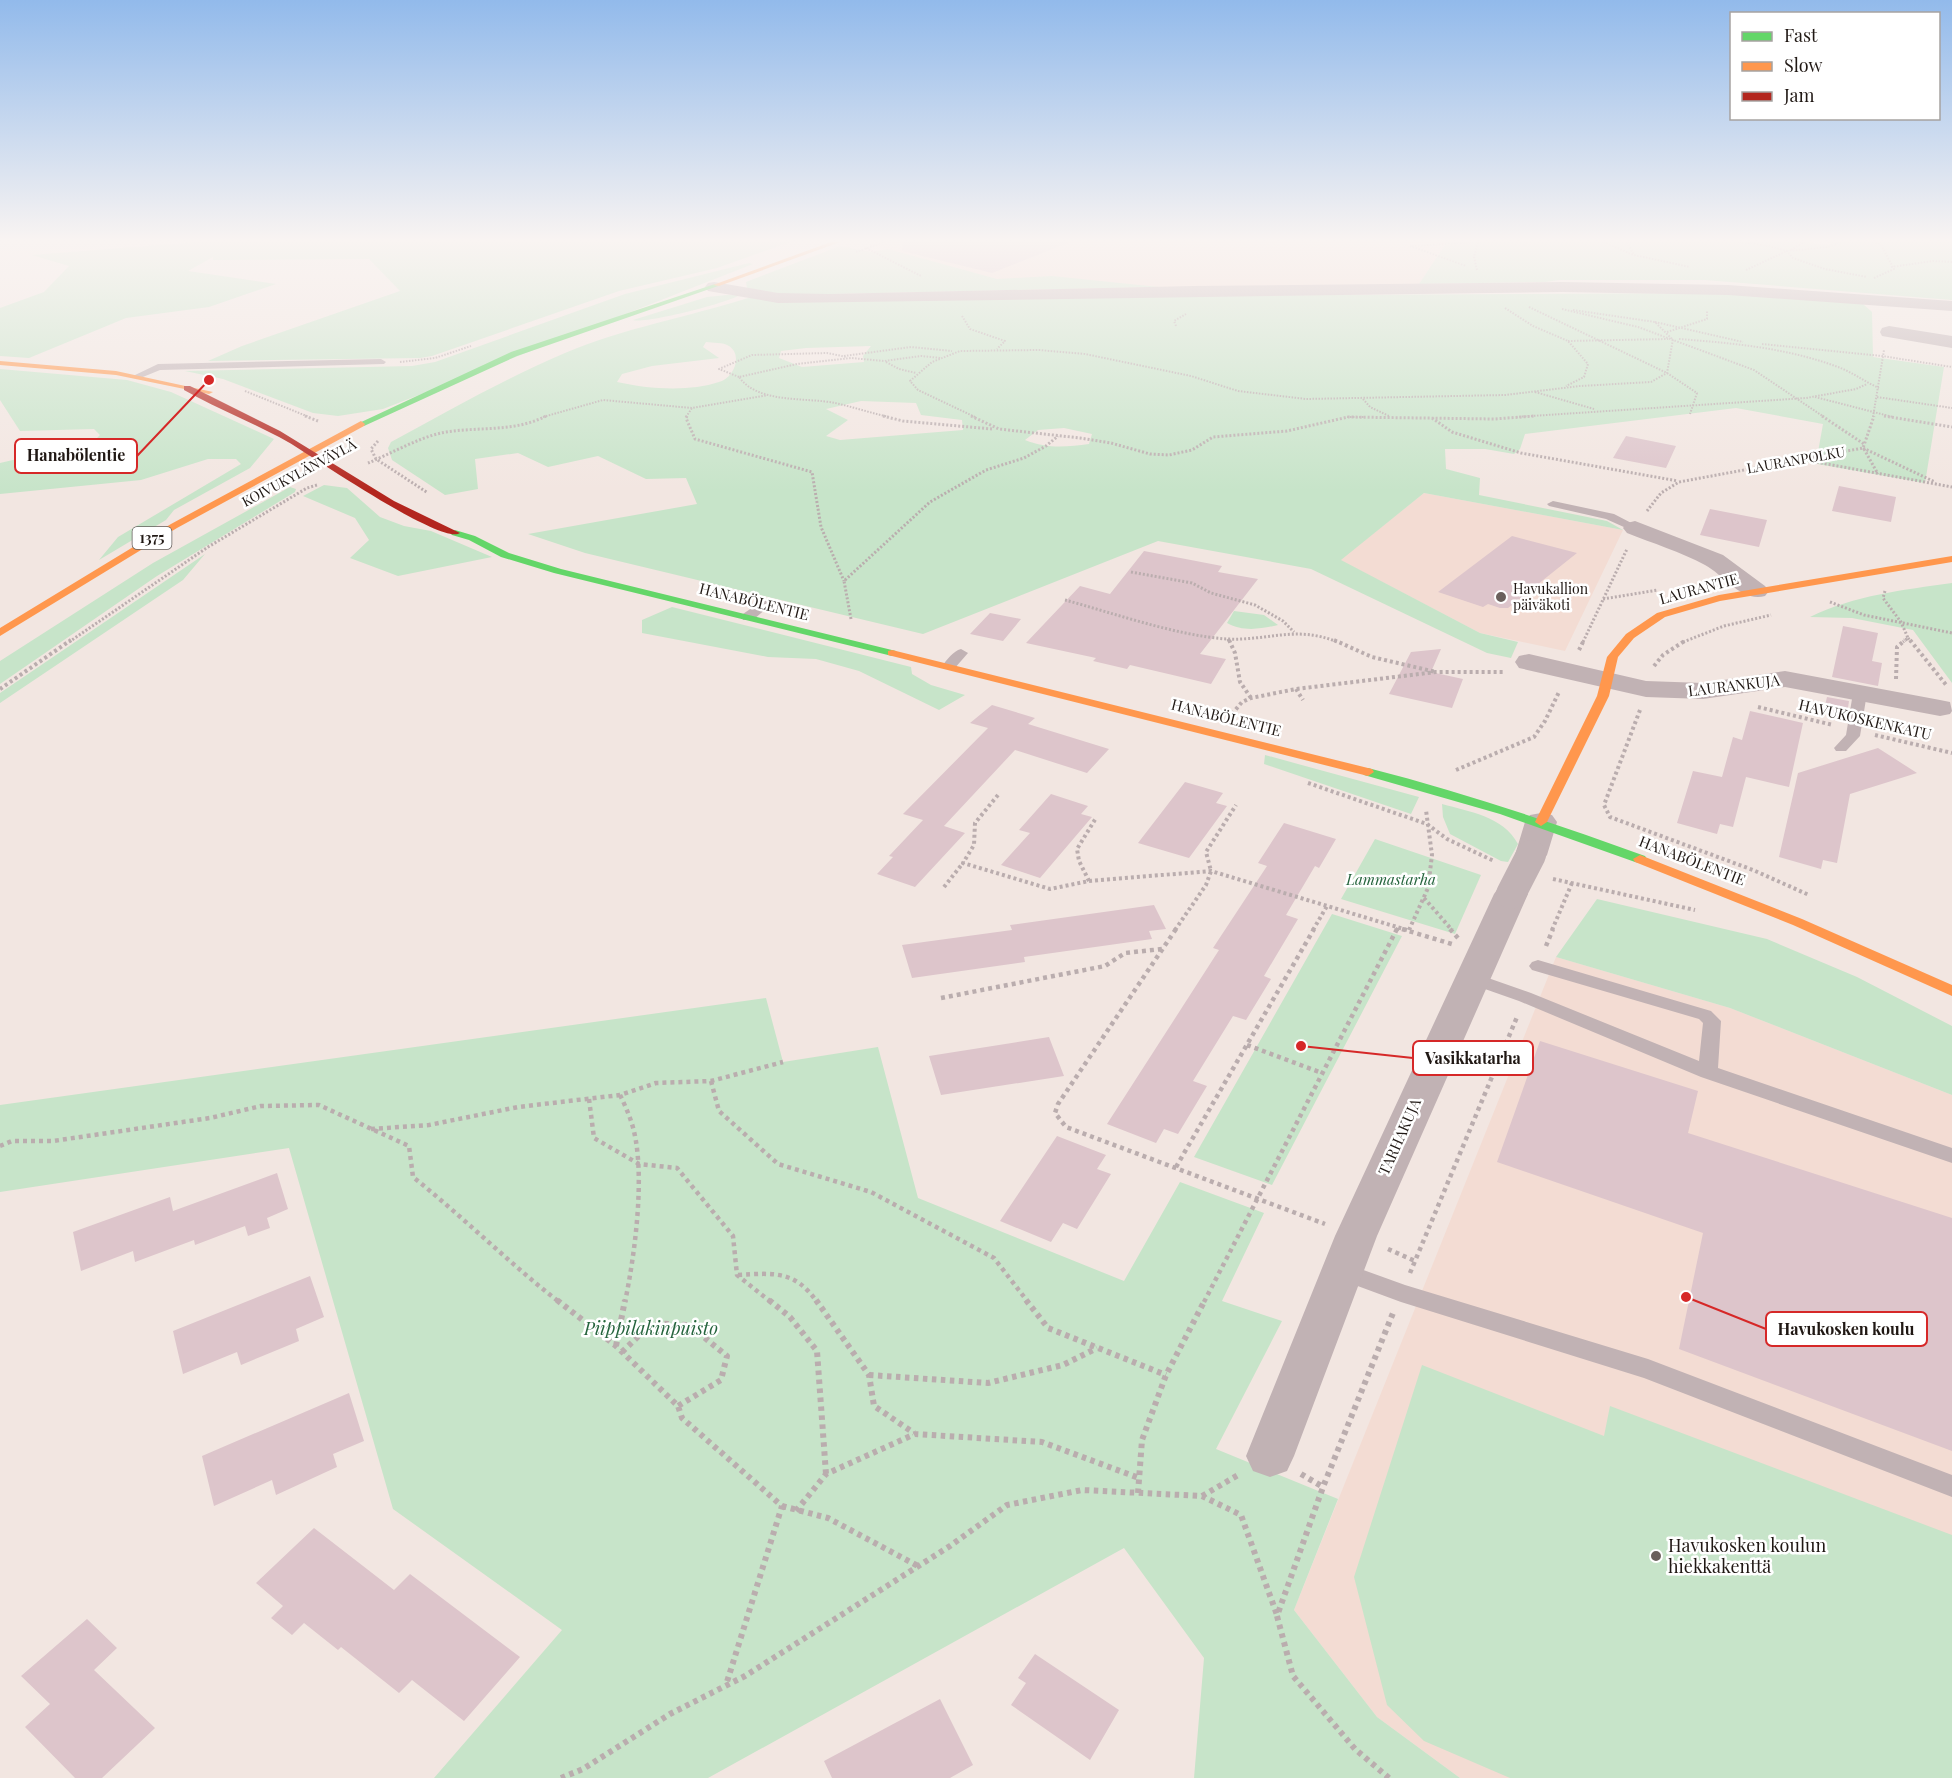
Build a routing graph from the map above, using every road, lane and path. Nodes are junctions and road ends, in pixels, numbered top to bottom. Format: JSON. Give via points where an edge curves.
{"nodes":[{"id":1,"x":600,"y":325,"type":"edge"},
{"id":2,"x":603,"y":325,"type":"edge"},
{"id":3,"x":967,"y":325,"type":"edge"},
{"id":4,"x":1531,"y":325,"type":"edge"},
{"id":5,"x":1563,"y":325,"type":"edge"},
{"id":6,"x":1629,"y":325,"type":"edge"},
{"id":7,"x":1667,"y":325,"type":"edge"},
{"id":8,"x":1689,"y":325,"type":"edge"},
{"id":9,"x":1680,"y":328,"type":"junction"},
{"id":10,"x":1666,"y":332,"type":"dead end"},
{"id":11,"x":1889,"y":332,"type":"joint"},
{"id":12,"x":1672,"y":339,"type":"junction"},
{"id":13,"x":1596,"y":340,"type":"junction"},
{"id":14,"x":1568,"y":341,"type":"junction"},
{"id":15,"x":1952,"y":342,"type":"edge"},
{"id":16,"x":1755,"y":345,"type":"junction"},
{"id":17,"x":997,"y":350,"type":"junction"},
{"id":18,"x":956,"y":352,"type":"junction"},
{"id":19,"x":844,"y":356,"type":"junction"},
{"id":20,"x":1882,"y":356,"type":"junction"},
{"id":21,"x":851,"y":358,"type":"junction"},
{"id":22,"x":941,"y":358,"type":"junction"},
{"id":23,"x":884,"y":361,"type":"junction"},
{"id":24,"x":381,"y":362,"type":"dead end"},
{"id":25,"x":0,"y":363,"type":"edge"},
{"id":26,"x":1952,"y":367,"type":"edge"},
{"id":27,"x":916,"y":373,"type":"junction"},
{"id":28,"x":1667,"y":373,"type":"junction"},
{"id":29,"x":138,"y":376,"type":"junction"},
{"id":30,"x":739,"y":377,"type":"junction"},
{"id":31,"x":1867,"y":384,"type":"junction"},
{"id":32,"x":187,"y":388,"type":"junction"},
{"id":33,"x":1562,"y":388,"type":"junction"},
{"id":34,"x":1879,"y":388,"type":"junction"},
{"id":35,"x":1531,"y":391,"type":"junction"},
{"id":36,"x":768,"y":395,"type":"junction"},
{"id":37,"x":1815,"y":396,"type":"junction"},
{"id":38,"x":1878,"y":396,"type":"junction"},
{"id":39,"x":1363,"y":398,"type":"junction"},
{"id":40,"x":1797,"y":398,"type":"junction"},
{"id":41,"x":243,"y":401,"type":"dead end"},
{"id":42,"x":1691,"y":406,"type":"junction"},
{"id":43,"x":692,"y":408,"type":"junction"},
{"id":44,"x":1952,"y":408,"type":"edge"},
{"id":45,"x":1597,"y":410,"type":"junction"},
{"id":46,"x":1690,"y":414,"type":"dead end"},
{"id":47,"x":1874,"y":414,"type":"junction"},
{"id":48,"x":1392,"y":417,"type":"junction"},
{"id":49,"x":1432,"y":418,"type":"junction"},
{"id":50,"x":1952,"y":427,"type":"edge"},
{"id":51,"x":999,"y":429,"type":"junction"},
{"id":52,"x":310,"y":431,"type":"dead end"},
{"id":53,"x":382,"y":436,"type":"dead end"},
{"id":54,"x":1058,"y":436,"type":"junction"},
{"id":55,"x":328,"y":442,"type":"junction"},
{"id":56,"x":1864,"y":446,"type":"junction"},
{"id":57,"x":341,"y":450,"type":"junction"},
{"id":58,"x":309,"y":452,"type":"junction"},
{"id":59,"x":322,"y":460,"type":"junction"},
{"id":60,"x":1802,"y":460,"type":"junction"},
{"id":61,"x":1878,"y":474,"type":"junction"},
{"id":62,"x":327,"y":482,"type":"dead end"},
{"id":63,"x":1679,"y":482,"type":"junction"},
{"id":64,"x":1940,"y":485,"type":"junction"},
{"id":65,"x":1952,"y":488,"type":"edge"},
{"id":66,"x":1553,"y":504,"type":"dead end"},
{"id":67,"x":444,"y":515,"type":"dead end"},
{"id":68,"x":199,"y":528,"type":"dead end"},
{"id":69,"x":1635,"y":528,"type":"junction"},
{"id":70,"x":472,"y":538,"type":"junction"},
{"id":71,"x":170,"y":545,"type":"dead end"},
{"id":72,"x":1952,"y":559,"type":"edge"},
{"id":73,"x":1131,"y":572,"type":"dead end"},
{"id":74,"x":844,"y":581,"type":"junction"},
{"id":75,"x":1877,"y":589,"type":"dead end"},
{"id":76,"x":1756,"y":591,"type":"junction"},
{"id":77,"x":1069,"y":597,"type":"dead end"},
{"id":78,"x":1837,"y":598,"type":"dead end"},
{"id":79,"x":763,"y":604,"type":"dead end"},
{"id":80,"x":1133,"y":613,"type":"dead end"},
{"id":81,"x":1774,"y":614,"type":"dead end"},
{"id":82,"x":748,"y":617,"type":"junction"},
{"id":83,"x":1131,"y":618,"type":"junction"},
{"id":84,"x":1166,"y":622,"type":"dead end"},
{"id":85,"x":1902,"y":622,"type":"junction"},
{"id":86,"x":852,"y":626,"type":"dead end"},
{"id":87,"x":1163,"y":627,"type":"junction"},
{"id":88,"x":1294,"y":632,"type":"junction"},
{"id":89,"x":1952,"y":633,"type":"edge"},
{"id":90,"x":4,"y":638,"type":"edge"},
{"id":91,"x":1908,"y":638,"type":"junction"},
{"id":92,"x":1228,"y":639,"type":"junction"},
{"id":93,"x":961,"y":653,"type":"dead end"},
{"id":94,"x":949,"y":666,"type":"junction"},
{"id":95,"x":1518,"y":667,"type":"joint"},
{"id":96,"x":1436,"y":672,"type":"junction"},
{"id":97,"x":1569,"y":672,"type":"junction"},
{"id":98,"x":1609,"y":681,"type":"junction"},
{"id":99,"x":0,"y":689,"type":"edge"},
{"id":100,"x":1296,"y":689,"type":"junction"},
{"id":101,"x":1646,"y":689,"type":"junction"},
{"id":102,"x":1860,"y":693,"type":"junction"},
{"id":103,"x":1251,"y":698,"type":"junction"},
{"id":104,"x":1303,"y":700,"type":"dead end"},
{"id":105,"x":1895,"y":700,"type":"junction"},
{"id":106,"x":1948,"y":704,"type":"edge"},
{"id":107,"x":1753,"y":706,"type":"dead end"},
{"id":108,"x":1231,"y":716,"type":"dead end"},
{"id":109,"x":1853,"y":730,"type":"junction"},
{"id":110,"x":1841,"y":748,"type":"dead end"},
{"id":111,"x":1952,"y":753,"type":"edge"},
{"id":112,"x":998,"y":795,"type":"dead end"},
{"id":113,"x":1236,"y":805,"type":"dead end"},
{"id":114,"x":1096,"y":818,"type":"dead end"},
{"id":115,"x":1541,"y":822,"type":"junction"},
{"id":116,"x":963,"y":863,"type":"junction"},
{"id":117,"x":1211,"y":872,"type":"junction"},
{"id":118,"x":1504,"y":878,"type":"junction"},
{"id":119,"x":1551,"y":879,"type":"dead end"},
{"id":120,"x":1089,"y":881,"type":"junction"},
{"id":121,"x":1572,"y":883,"type":"junction"},
{"id":122,"x":944,"y":887,"type":"dead end"},
{"id":123,"x":1424,"y":897,"type":"junction"},
{"id":124,"x":1817,"y":899,"type":"dead end"},
{"id":125,"x":1327,"y":906,"type":"junction"},
{"id":126,"x":1701,"y":911,"type":"dead end"},
{"id":127,"x":1398,"y":928,"type":"junction"},
{"id":128,"x":1409,"y":931,"type":"junction"},
{"id":129,"x":1163,"y":949,"type":"junction"},
{"id":130,"x":1474,"y":960,"type":"junction"},
{"id":131,"x":1538,"y":966,"type":"joint"},
{"id":132,"x":1952,"y":991,"type":"edge"},
{"id":133,"x":1525,"y":997,"type":"junction"},
{"id":134,"x":941,"y":998,"type":"dead end"},
{"id":135,"x":1247,"y":1045,"type":"junction"},
{"id":136,"x":783,"y":1062,"type":"dead end"},
{"id":137,"x":1708,"y":1072,"type":"junction"},
{"id":138,"x":1323,"y":1073,"type":"junction"},
{"id":139,"x":711,"y":1081,"type":"junction"},
{"id":140,"x":620,"y":1095,"type":"junction"},
{"id":141,"x":589,"y":1099,"type":"junction"},
{"id":142,"x":370,"y":1129,"type":"junction"},
{"id":143,"x":0,"y":1146,"type":"edge"},
{"id":144,"x":1952,"y":1156,"type":"edge"},
{"id":145,"x":639,"y":1164,"type":"junction"},
{"id":146,"x":1176,"y":1167,"type":"junction"},
{"id":147,"x":1257,"y":1198,"type":"junction"},
{"id":148,"x":1350,"y":1254,"type":"junction"},
{"id":149,"x":1415,"y":1261,"type":"junction"},
{"id":150,"x":737,"y":1275,"type":"junction"},
{"id":151,"x":1401,"y":1293,"type":"junction"},
{"id":152,"x":616,"y":1346,"type":"junction"},
{"id":153,"x":1097,"y":1348,"type":"junction"},
{"id":154,"x":622,"y":1352,"type":"junction"},
{"id":155,"x":1166,"y":1375,"type":"junction"},
{"id":156,"x":869,"y":1376,"type":"junction"},
{"id":157,"x":678,"y":1406,"type":"junction"},
{"id":158,"x":915,"y":1434,"type":"junction"},
{"id":159,"x":1270,"y":1456,"type":"dead end"},
{"id":160,"x":826,"y":1474,"type":"junction"},
{"id":161,"x":1139,"y":1478,"type":"junction"},
{"id":162,"x":1952,"y":1486,"type":"edge"},
{"id":163,"x":1138,"y":1493,"type":"junction"},
{"id":164,"x":782,"y":1506,"type":"junction"},
{"id":165,"x":796,"y":1511,"type":"junction"},
{"id":166,"x":918,"y":1566,"type":"junction"},
{"id":167,"x":1277,"y":1616,"type":"junction"},
{"id":168,"x":726,"y":1685,"type":"junction"},
{"id":169,"x":561,"y":1778,"type":"edge"},
{"id":170,"x":1389,"y":1778,"type":"edge"}],
"edges":[{"from":1,"to":55,"type":"main road","name":"KOIVUKYLÄNVÄYLÄ","number":"1375","via":[[529,347],[477,369]]},
{"from":2,"to":57,"type":"main road","name":"KOIVUKYLÄNVÄYLÄ","number":"1375"},
{"from":3,"to":17,"type":"path","via":[[1005,341]]},
{"from":4,"to":14,"type":"path"},
{"from":5,"to":13,"type":"path"},
{"from":6,"to":12,"type":"path"},
{"from":7,"to":9,"type":"path"},
{"from":8,"to":9,"type":"path"},
{"from":9,"to":10,"type":"path"},
{"from":9,"to":16,"type":"path"},
{"from":11,"to":15,"type":"street"},
{"from":11,"to":20,"type":"path","name":"LAURANPOLKU"},
{"from":12,"to":13,"type":"path"},
{"from":12,"to":16,"type":"path"},
{"from":12,"to":28,"type":"path"},
{"from":12,"to":40,"type":"path","via":[[1754,370]]},
{"from":13,"to":14,"type":"path"},
{"from":13,"to":28,"type":"path"},
{"from":14,"to":33,"type":"path","via":[[1588,364],[1584,376]]},
{"from":16,"to":20,"type":"path"},
{"from":16,"to":31,"type":"path","via":[[1840,368]]},
{"from":17,"to":18,"type":"path"},
{"from":17,"to":39,"type":"path","via":[[1109,357],[1238,391],[1306,399]]},
{"from":18,"to":19,"type":"path","via":[[897,346]]},
{"from":18,"to":22,"type":"path"},
{"from":19,"to":21,"type":"path"},
{"from":19,"to":30,"type":"path","via":[[752,355],[719,369]]},
{"from":20,"to":26,"type":"path"},
{"from":20,"to":34,"type":"path","name":"LAURANPOLKU"},
{"from":21,"to":23,"type":"path"},
{"from":21,"to":30,"type":"path","via":[[797,364]]},
{"from":22,"to":23,"type":"path","via":[[921,356]]},
{"from":22,"to":27,"type":"path"},
{"from":23,"to":27,"type":"path"},
{"from":24,"to":29,"type":"lane","via":[[158,367]]},
{"from":25,"to":29,"type":"main road"},
{"from":27,"to":51,"type":"path","via":[[910,381],[918,390]]},
{"from":28,"to":33,"type":"path","via":[[1650,382]]},
{"from":28,"to":42,"type":"path","via":[[1697,393]]},
{"from":29,"to":32,"type":"main road"},
{"from":30,"to":36,"type":"path","via":[[744,384]]},
{"from":31,"to":34,"type":"path"},
{"from":31,"to":37,"type":"path"},
{"from":32,"to":41,"type":"main road"},
{"from":32,"to":58,"type":"main road","name":"HANABÖLENTIE"},
{"from":33,"to":35,"type":"path"},
{"from":34,"to":38,"type":"path","name":"LAURANPOLKU"},
{"from":35,"to":39,"type":"path"},
{"from":35,"to":45,"type":"path"},
{"from":36,"to":43,"type":"path"},
{"from":36,"to":51,"type":"path","via":[[834,403],[903,421]]},
{"from":37,"to":40,"type":"path"},
{"from":37,"to":47,"type":"path"},
{"from":38,"to":44,"type":"path"},
{"from":38,"to":47,"type":"path","name":"LAURANPOLKU"},
{"from":39,"to":48,"type":"path"},
{"from":40,"to":42,"type":"path"},
{"from":40,"to":56,"type":"path"},
{"from":42,"to":45,"type":"path"},
{"from":42,"to":46,"type":"path"},
{"from":43,"to":53,"type":"path","via":[[603,400],[549,414],[536,422],[440,433],[376,459],[371,449]]},
{"from":43,"to":74,"type":"path","via":[[686,418],[695,439],[812,472],[820,527]]},
{"from":45,"to":49,"type":"path","via":[[1494,419]]},
{"from":47,"to":50,"type":"path"},
{"from":47,"to":56,"type":"path","name":"LAURANPOLKU"},
{"from":48,"to":49,"type":"path"},
{"from":48,"to":54,"type":"path","via":[[1348,417],[1287,431],[1213,437],[1192,450],[1169,455]]},
{"from":49,"to":63,"type":"path","via":[[1452,432],[1521,453]]},
{"from":51,"to":54,"type":"path"},
{"from":52,"to":55,"type":"main road"},
{"from":54,"to":74,"type":"path","via":[[1024,458],[987,470],[930,502]]},
{"from":55,"to":57,"type":"main road"},
{"from":55,"to":58,"type":"main road","name":"KOIVUKYLÄNVÄYLÄ","number":"1375"},
{"from":56,"to":60,"type":"path","name":"LAURANPOLKU"},
{"from":56,"to":61,"type":"path"},
{"from":56,"to":64,"type":"path"},
{"from":57,"to":59,"type":"main road","name":"KOIVUKYLÄNVÄYLÄ","number":"1375"},
{"from":58,"to":59,"type":"main road","name":"HANABÖLENTIE"},
{"from":58,"to":90,"type":"main road","name":"KOIVUKYLÄNVÄYLÄ","number":"1375","via":[[98,570]]},
{"from":59,"to":68,"type":"main road","name":"KOIVUKYLÄNVÄYLÄ","number":"1375"},
{"from":59,"to":70,"type":"main road","name":"HANABÖLENTIE","via":[[436,527]]},
{"from":60,"to":61,"type":"path"},
{"from":60,"to":63,"type":"path","name":"LAURANPOLKU"},
{"from":61,"to":64,"type":"path"},
{"from":62,"to":99,"type":"path","via":[[307,488],[207,547]]},
{"from":63,"to":69,"type":"path","name":"LAURANPOLKU","via":[[1660,493]]},
{"from":64,"to":65,"type":"path"},
{"from":66,"to":69,"type":"lane","via":[[1610,516]]},
{"from":67,"to":70,"type":"main road","name":"HANABÖLENTIE"},
{"from":69,"to":76,"type":"street","via":[[1714,560]]},
{"from":69,"to":97,"type":"path","name":"LAURANPOLKU","via":[[1616,579]]},
{"from":70,"to":82,"type":"main road","name":"HANABÖLENTIE","via":[[505,555],[558,571]]},
{"from":71,"to":90,"type":"main road","name":"KOIVUKYLÄNVÄYLÄ","number":"1375"},
{"from":72,"to":76,"type":"main road","name":"LAURANTIE"},
{"from":73,"to":88,"type":"path","via":[[1192,584],[1255,605]]},
{"from":74,"to":86,"type":"path"},
{"from":75,"to":85,"type":"path","via":[[1887,587],[1883,598]]},
{"from":76,"to":98,"type":"main road","name":"LAURANTIE","via":[[1661,615],[1630,636],[1613,657]]},
{"from":77,"to":83,"type":"path","via":[[1065,600]]},
{"from":78,"to":85,"type":"path","via":[[1827,600],[1843,609]]},
{"from":79,"to":82,"type":"lane"},
{"from":80,"to":83,"type":"path"},
{"from":81,"to":101,"type":"path","via":[[1682,642],[1658,659]]},
{"from":82,"to":94,"type":"main road","name":"HANABÖLENTIE"},
{"from":83,"to":87,"type":"path"},
{"from":84,"to":87,"type":"path"},
{"from":85,"to":89,"type":"path"},
{"from":85,"to":91,"type":"path"},
{"from":87,"to":92,"type":"path"},
{"from":88,"to":92,"type":"path"},
{"from":88,"to":96,"type":"path","via":[[1326,637],[1372,657]]},
{"from":91,"to":105,"type":"path","via":[[1897,647]]},
{"from":91,"to":106,"type":"path"},
{"from":92,"to":103,"type":"path","via":[[1240,682]]},
{"from":93,"to":94,"type":"lane"},
{"from":94,"to":115,"type":"main road","name":"HANABÖLENTIE","via":[[1364,771]]},
{"from":95,"to":96,"type":"path"},
{"from":95,"to":97,"type":"street","name":"LAURANKUJA"},
{"from":96,"to":100,"type":"path"},
{"from":97,"to":98,"type":"street","name":"LAURANKUJA"},
{"from":98,"to":101,"type":"street","name":"LAURANKUJA"},
{"from":98,"to":115,"type":"main road","name":"LAURANTIE"},
{"from":100,"to":103,"type":"path"},
{"from":100,"to":104,"type":"path"},
{"from":101,"to":102,"type":"street","name":"LAURANKUJA","via":[[1703,691],[1785,679]]},
{"from":101,"to":124,"type":"path","via":[[1605,811],[1622,822],[1752,870]]},
{"from":102,"to":105,"type":"street","name":"LAURANKUJA"},
{"from":102,"to":109,"type":"lane"},
{"from":103,"to":108,"type":"path","via":[[1242,702]]},
{"from":105,"to":106,"type":"street","name":"LAURANKUJA"},
{"from":107,"to":109,"type":"path","name":"HAVUKOSKENKATU"},
{"from":109,"to":110,"type":"lane","via":[[1853,736]]},
{"from":109,"to":111,"type":"path","name":"HAVUKOSKENKATU"},
{"from":112,"to":116,"type":"path","via":[[975,823],[974,845]]},
{"from":113,"to":117,"type":"path","via":[[1206,852]]},
{"from":114,"to":120,"type":"path","via":[[1077,846],[1075,857]]},
{"from":115,"to":118,"type":"street","name":"TARHAKUJA","bridge":true,"via":[[1531,855]]},
{"from":115,"to":132,"type":"main road","name":"HANABÖLENTIE","via":[[1733,894]]},
{"from":116,"to":120,"type":"path","via":[[1050,889]]},
{"from":116,"to":122,"type":"path"},
{"from":117,"to":120,"type":"path"},
{"from":117,"to":125,"type":"path"},
{"from":117,"to":129,"type":"path"},
{"from":118,"to":123,"type":"path","via":[[1427,824],[1432,855]]},
{"from":118,"to":130,"type":"street","name":"TARHAKUJA"},
{"from":119,"to":121,"type":"path"},
{"from":121,"to":126,"type":"path"},
{"from":121,"to":131,"type":"path"},
{"from":123,"to":128,"type":"path"},
{"from":123,"to":130,"type":"path"},
{"from":125,"to":127,"type":"path"},
{"from":125,"to":135,"type":"path"},
{"from":127,"to":128,"type":"path"},
{"from":127,"to":138,"type":"path"},
{"from":128,"to":130,"type":"path"},
{"from":129,"to":134,"type":"path","via":[[1125,953],[1105,966]]},
{"from":129,"to":146,"type":"path","via":[[1055,1113],[1066,1127]]},
{"from":130,"to":133,"type":"lane"},
{"from":130,"to":148,"type":"street","name":"TARHAKUJA"},
{"from":131,"to":137,"type":"lane","via":[[1705,1015],[1713,1028]]},
{"from":133,"to":137,"type":"lane"},
{"from":133,"to":149,"type":"path"},
{"from":135,"to":138,"type":"path"},
{"from":135,"to":146,"type":"path"},
{"from":136,"to":139,"type":"path"},
{"from":137,"to":144,"type":"lane"},
{"from":138,"to":147,"type":"path"},
{"from":139,"to":140,"type":"path","via":[[656,1083]]},
{"from":139,"to":153,"type":"path","via":[[719,1111],[778,1164],[871,1192],[994,1258],[1048,1328]]},
{"from":140,"to":141,"type":"path"},
{"from":140,"to":145,"type":"path","via":[[632,1122]]},
{"from":141,"to":142,"type":"path","via":[[518,1107],[429,1125]]},
{"from":141,"to":145,"type":"path","via":[[594,1138]]},
{"from":142,"to":143,"type":"path","via":[[319,1105],[261,1106],[210,1118],[53,1141],[12,1141]]},
{"from":142,"to":152,"type":"path","via":[[409,1146],[413,1177],[516,1268]]},
{"from":145,"to":150,"type":"path","via":[[677,1168],[733,1236]]},
{"from":145,"to":152,"type":"path","via":[[634,1258]]},
{"from":146,"to":147,"type":"path"},
{"from":147,"to":148,"type":"path"},
{"from":147,"to":155,"type":"path"},
{"from":148,"to":149,"type":"path"},
{"from":148,"to":151,"type":"lane"},
{"from":148,"to":159,"type":"street","name":"TARHAKUJA"},
{"from":149,"to":151,"type":"path"},
{"from":150,"to":156,"type":"path","via":[[777,1273],[807,1287]]},
{"from":150,"to":160,"type":"path","via":[[790,1317],[817,1351]]},
{"from":151,"to":162,"type":"lane","via":[[1648,1370]]},
{"from":151,"to":167,"type":"path","via":[[1323,1487]]},
{"from":152,"to":154,"type":"path"},
{"from":153,"to":155,"type":"path"},
{"from":153,"to":156,"type":"path","via":[[1063,1365],[988,1383]]},
{"from":154,"to":157,"type":"path"},
{"from":154,"to":157,"type":"path","via":[[652,1323],[689,1325],[727,1356],[721,1380]]},
{"from":155,"to":161,"type":"path","via":[[1142,1440]]},
{"from":156,"to":158,"type":"path","via":[[874,1406]]},
{"from":157,"to":164,"type":"path","via":[[682,1418]]},
{"from":158,"to":160,"type":"path"},
{"from":158,"to":161,"type":"path","via":[[1042,1442]]},
{"from":160,"to":165,"type":"path"},
{"from":161,"to":163,"type":"path"},
{"from":163,"to":166,"type":"path","via":[[1082,1490],[1007,1505]]},
{"from":163,"to":167,"type":"path","via":[[1202,1496],[1241,1515]]},
{"from":164,"to":165,"type":"path"},
{"from":164,"to":168,"type":"path"},
{"from":165,"to":166,"type":"path","via":[[828,1518]]},
{"from":166,"to":168,"type":"path"},
{"from":167,"to":170,"type":"path","via":[[1293,1676],[1356,1749]]},
{"from":168,"to":169,"type":"path"}]}
